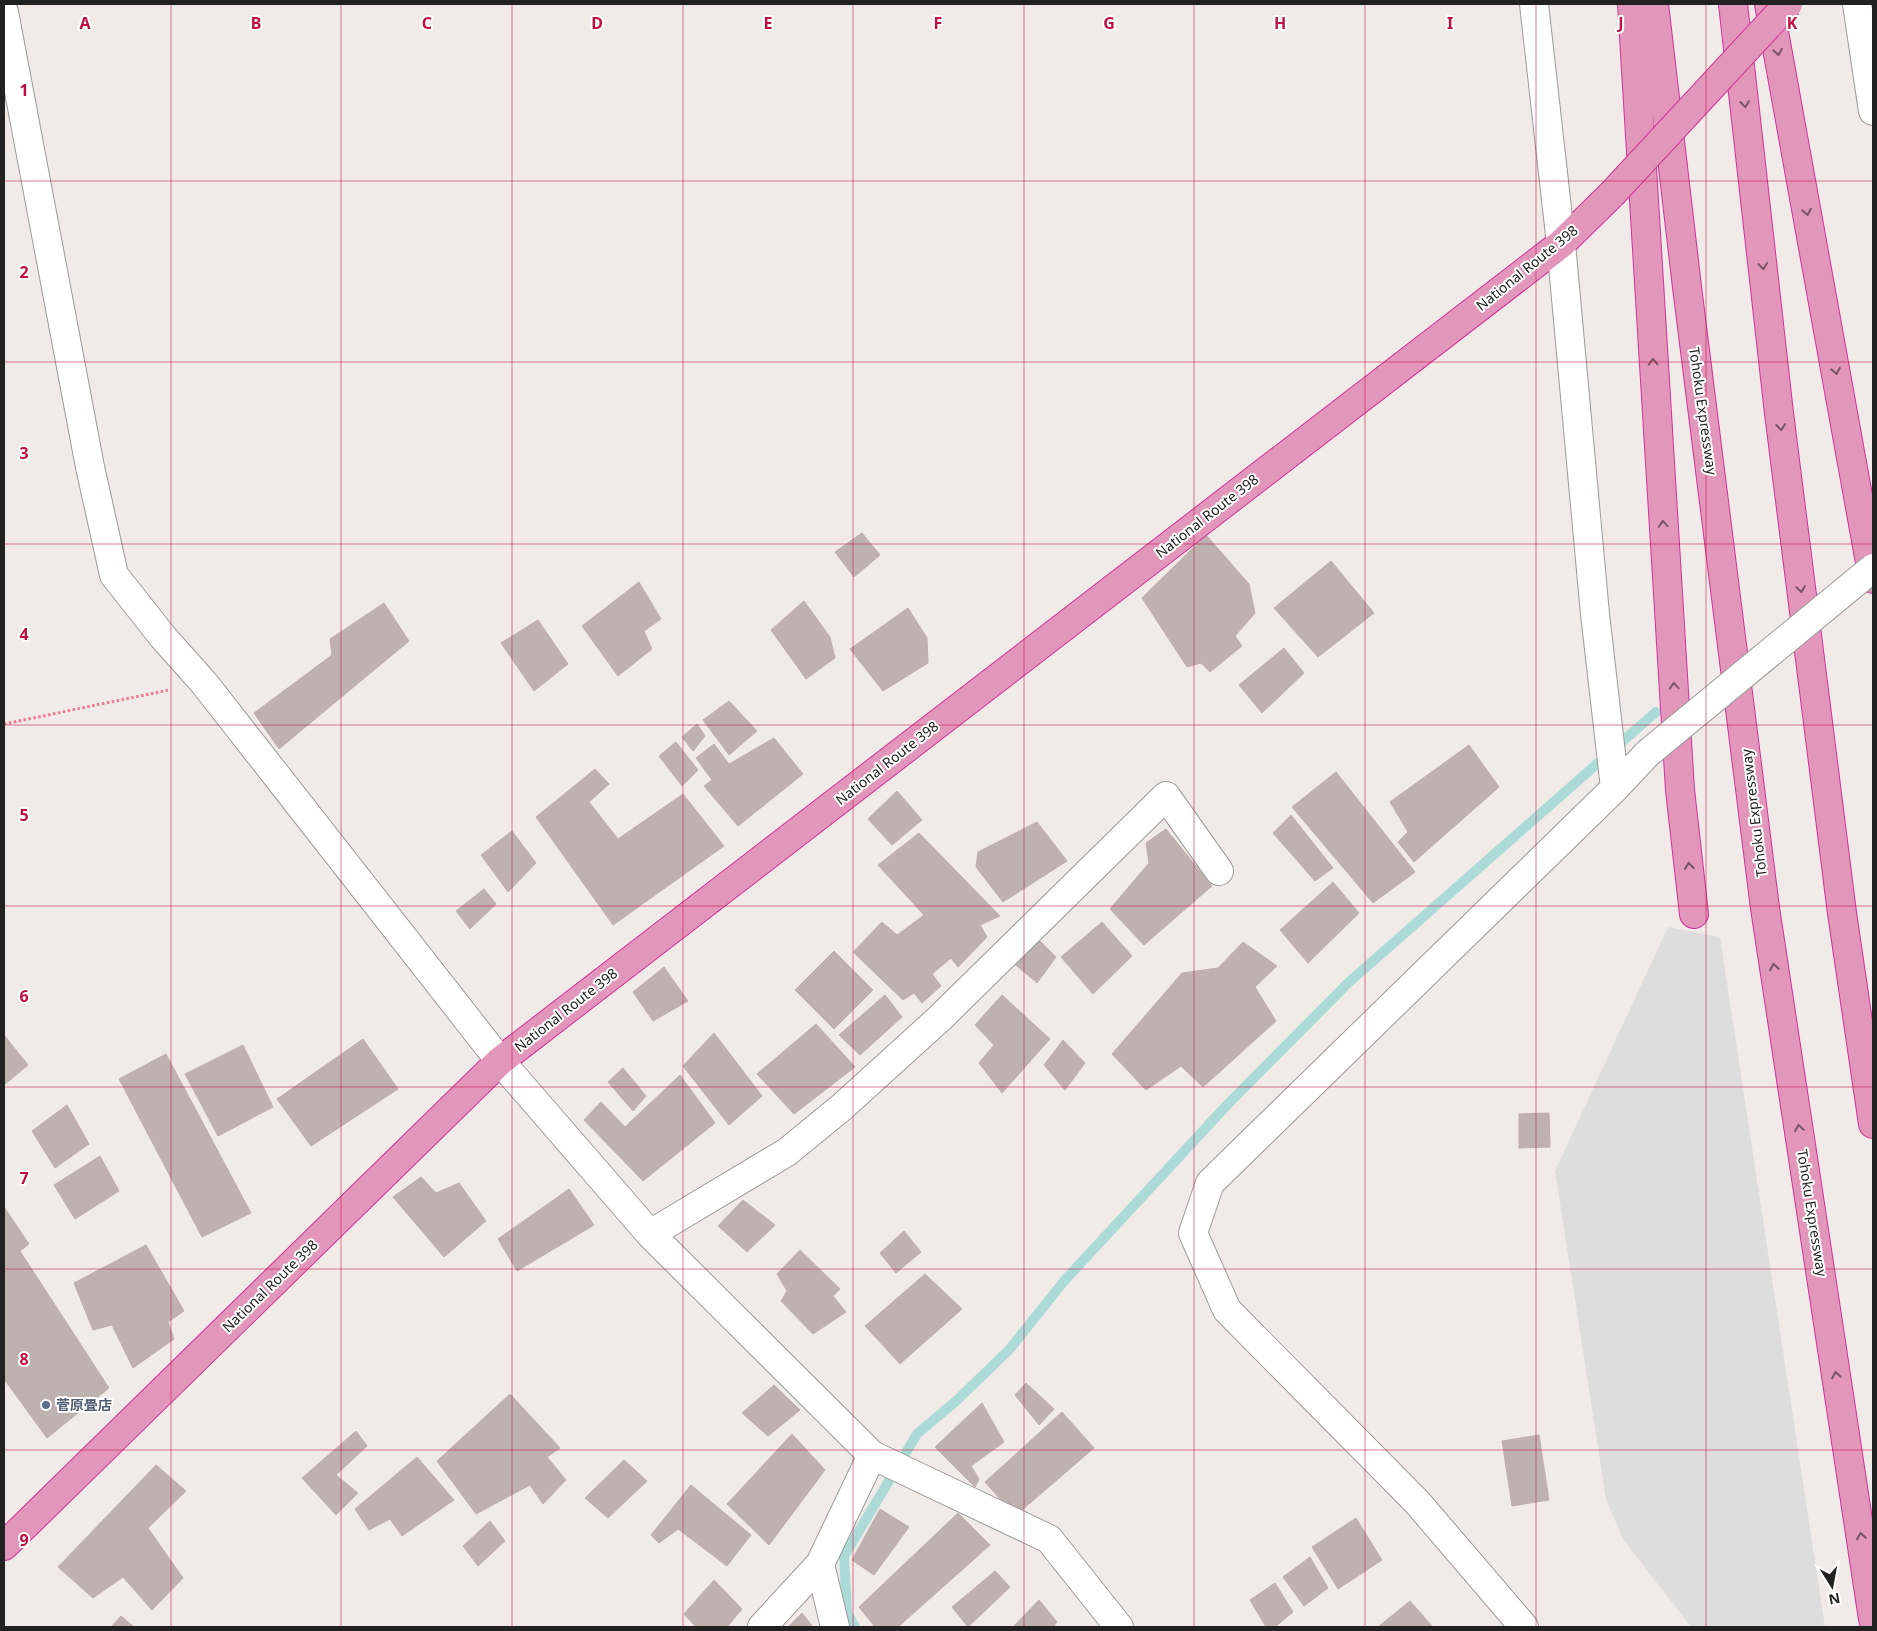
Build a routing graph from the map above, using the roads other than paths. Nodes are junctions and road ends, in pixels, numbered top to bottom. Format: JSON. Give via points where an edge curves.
{"nodes":[{"id":1,"x":1534,"y":4,"type":"edge"},
{"id":2,"x":1632,"y":4,"type":"edge"},
{"id":3,"x":1654,"y":4,"type":"edge"},
{"id":4,"x":1733,"y":4,"type":"edge"},
{"id":5,"x":1769,"y":4,"type":"edge"},
{"id":6,"x":1788,"y":4,"type":"edge"},
{"id":7,"x":1857,"y":4,"type":"edge"},
{"id":8,"x":4,"y":12,"type":"edge"},
{"id":9,"x":1873,"y":111,"type":"edge"},
{"id":10,"x":1561,"y":244,"type":"junction"},
{"id":11,"x":1873,"y":568,"type":"edge"},
{"id":12,"x":1873,"y":579,"type":"edge"},
{"id":13,"x":1615,"y":788,"type":"junction"},
{"id":14,"x":1219,"y":871,"type":"dead end"},
{"id":15,"x":1694,"y":914,"type":"dead end"},
{"id":16,"x":500,"y":1061,"type":"junction"},
{"id":17,"x":1873,"y":1124,"type":"edge"},
{"id":18,"x":650,"y":1234,"type":"junction"},
{"id":19,"x":874,"y":1456,"type":"junction"},
{"id":20,"x":4,"y":1546,"type":"edge"},
{"id":21,"x":820,"y":1564,"type":"junction"},
{"id":22,"x":1873,"y":1619,"type":"edge"},
{"id":23,"x":762,"y":1627,"type":"edge"},
{"id":24,"x":835,"y":1627,"type":"edge"},
{"id":25,"x":1119,"y":1627,"type":"edge"},
{"id":26,"x":1524,"y":1627,"type":"edge"}],
"edges":[{"from":1,"to":10,"type":"street"},
{"from":15,"to":2,"type":"highway","one_way":true,"via":[[1680,790]]},
{"from":22,"to":3,"type":"highway","name":"Tohoku Expressway","one_way":true,"via":[[1765,908]]},
{"from":4,"to":17,"type":"highway","one_way":true,"via":[[1779,412],[1842,913]]},
{"from":5,"to":12,"type":"highway","one_way":true},
{"from":6,"to":10,"type":"highway","name":"National Route 398","bridge":true,"via":[[1612,194]]},
{"from":7,"to":9,"type":"street"},
{"from":8,"to":16,"type":"street","via":[[90,468],[114,575],[204,683]]},
{"from":10,"to":13,"type":"street","via":[[1595,614]]},
{"from":10,"to":16,"type":"highway","name":"National Route 398"},
{"from":11,"to":13,"type":"street","bridge":true,"via":[[1648,753]]},
{"from":13,"to":26,"type":"street","via":[[1210,1183],[1193,1233],[1227,1310],[1417,1502]]},
{"from":14,"to":18,"type":"street","via":[[1166,796],[939,1019],[842,1107],[787,1152]]},
{"from":16,"to":18,"type":"street"},
{"from":16,"to":20,"type":"highway","name":"National Route 398"},
{"from":18,"to":19,"type":"street"},
{"from":19,"to":21,"type":"street"},
{"from":19,"to":25,"type":"street","via":[[1049,1539]]},
{"from":21,"to":23,"type":"street"},
{"from":21,"to":24,"type":"street"}]}
